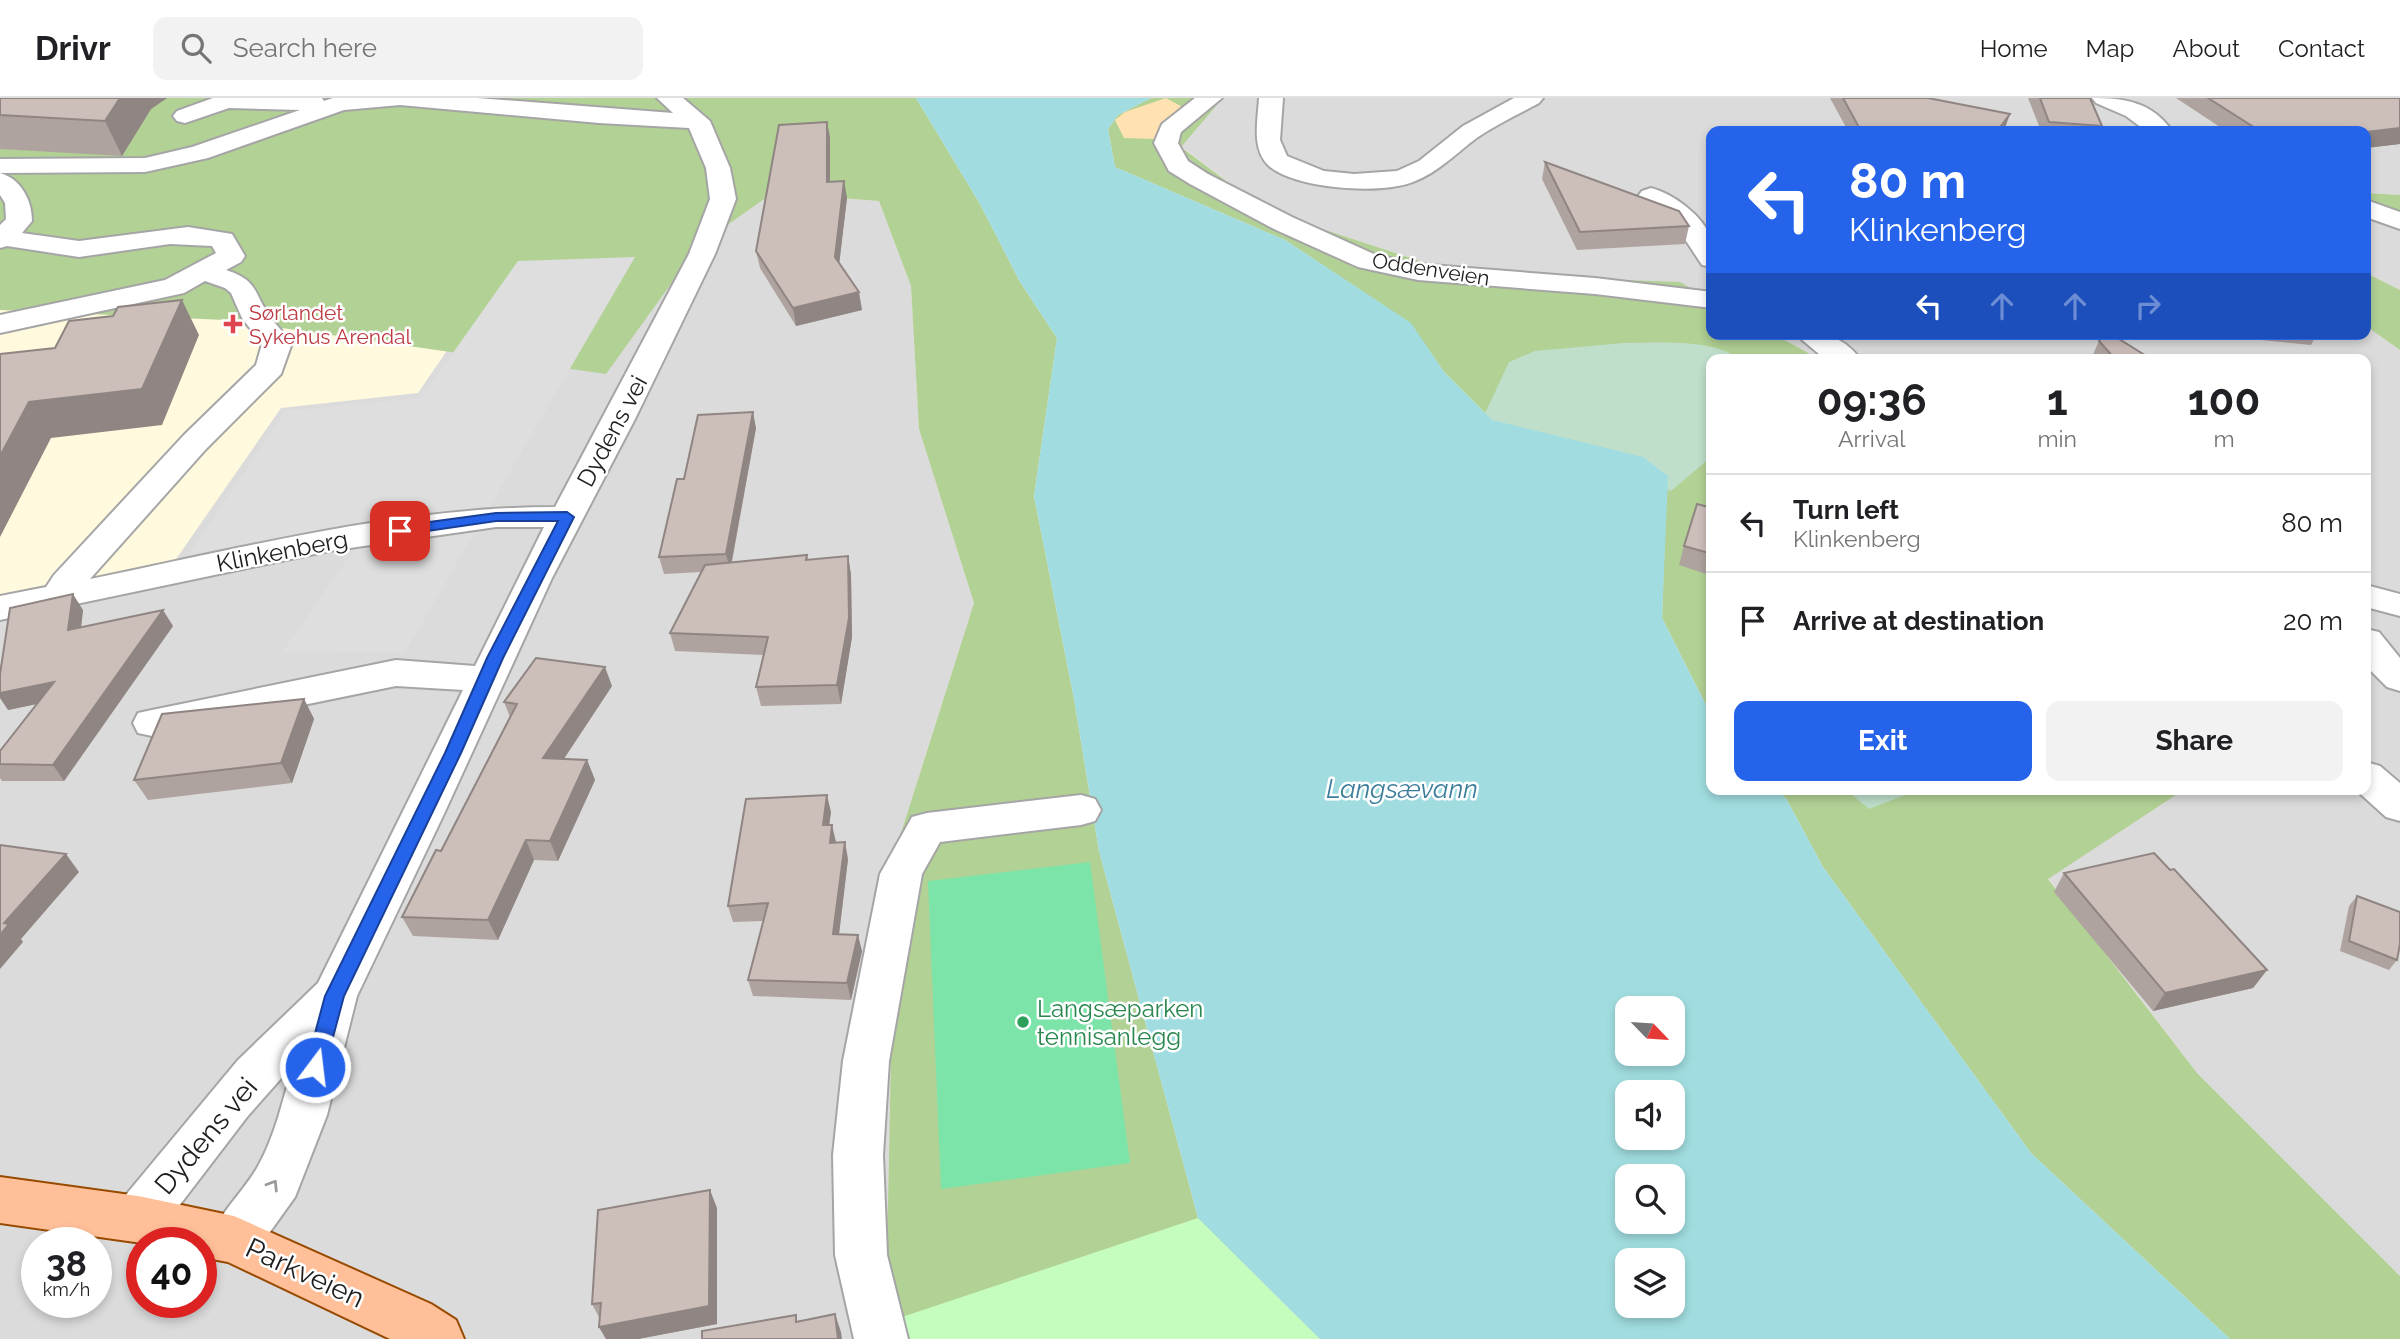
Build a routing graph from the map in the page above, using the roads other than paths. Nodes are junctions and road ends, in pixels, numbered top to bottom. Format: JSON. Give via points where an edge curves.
{"nodes":[{"id":1,"x":400,"y":98,"type":"edge"},
{"id":2,"x":668,"y":98,"type":"edge"},
{"id":3,"x":1210,"y":98,"type":"edge"},
{"id":4,"x":1271,"y":98,"type":"edge"},
{"id":5,"x":1531,"y":98,"type":"edge"},
{"id":6,"x":2104,"y":98,"type":"edge"},
{"id":7,"x":341,"y":103,"type":"junction"},
{"id":8,"x":185,"y":116,"type":"dead end"},
{"id":9,"x":698,"y":121,"type":"junction"},
{"id":10,"x":2155,"y":126,"type":"edge"},
{"id":11,"x":0,"y":166,"type":"edge"},
{"id":12,"x":0,"y":181,"type":"edge"},
{"id":13,"x":1651,"y":196,"type":"dead end"},
{"id":14,"x":2371,"y":210,"type":"edge"},
{"id":15,"x":2400,"y":221,"type":"edge"},
{"id":16,"x":2,"y":239,"type":"edge"},
{"id":17,"x":1706,"y":250,"type":"edge"},
{"id":18,"x":204,"y":272,"type":"junction"},
{"id":19,"x":1706,"y":297,"type":"edge"},
{"id":20,"x":0,"y":324,"type":"edge"},
{"id":21,"x":1817,"y":340,"type":"edge"},
{"id":22,"x":1837,"y":354,"type":"edge"},
{"id":23,"x":567,"y":517,"type":"junction"},
{"id":24,"x":60,"y":595,"type":"junction"},
{"id":25,"x":2371,"y":597,"type":"edge"},
{"id":26,"x":2400,"y":605,"type":"edge"},
{"id":27,"x":0,"y":608,"type":"edge"},
{"id":28,"x":2371,"y":646,"type":"edge"},
{"id":29,"x":2400,"y":678,"type":"edge"},
{"id":30,"x":485,"y":679,"type":"junction"},
{"id":31,"x":152,"y":723,"type":"dead end"},
{"id":32,"x":2371,"y":780,"type":"edge"},
{"id":33,"x":2400,"y":806,"type":"edge"},
{"id":34,"x":1081,"y":810,"type":"dead end"},
{"id":35,"x":334,"y":996,"type":"junction"},
{"id":36,"x":0,"y":1200,"type":"edge"},
{"id":37,"x":138,"y":1219,"type":"junction"},
{"id":38,"x":234,"y":1240,"type":"junction"},
{"id":39,"x":437,"y":1339,"type":"edge"},
{"id":40,"x":881,"y":1339,"type":"edge"}],
"edges":[{"from":1,"to":7,"type":"street"},
{"from":1,"to":9,"type":"street"},
{"from":2,"to":9,"type":"street","name":"Dydens vei"},
{"from":3,"to":19,"type":"street","name":"Oddenveien","via":[[1170,129],[1166,144],[1178,166],[1283,223],[1368,261],[1418,272]]},
{"from":4,"to":5,"type":"street","via":[[1268,140],[1277,160],[1321,178],[1354,182],[1402,178],[1428,166],[1471,131]]},
{"from":6,"to":10,"type":"street"},
{"from":7,"to":8,"type":"street","via":[[227,101]]},
{"from":7,"to":11,"type":"street","via":[[199,153],[145,165]]},
{"from":9,"to":23,"type":"street","name":"Dydens vei","via":[[718,168],[723,198],[673,314]]},
{"from":12,"to":16,"type":"street","via":[[13,191],[19,206],[19,221]]},
{"from":13,"to":17,"type":"street","via":[[1682,216]]},
{"from":14,"to":15,"type":"street"},
{"from":16,"to":18,"type":"street","via":[[77,249],[179,236],[223,240],[231,256]]},
{"from":18,"to":20,"type":"street","via":[[174,287]]},
{"from":18,"to":24,"type":"street","via":[[243,290],[256,318],[278,343],[270,368],[195,442]]},
{"from":21,"to":22,"type":"street"},
{"from":23,"to":24,"type":"street","name":"Klinkenberg","via":[[496,517],[329,541]]},
{"from":23,"to":30,"type":"street","name":"Dydens vei"},
{"from":24,"to":27,"type":"street","name":"Klinkenberg"},
{"from":25,"to":26,"type":"street"},
{"from":28,"to":29,"type":"street"},
{"from":30,"to":31,"type":"street","via":[[396,673]]},
{"from":30,"to":35,"type":"street","name":"Dydens vei"},
{"from":32,"to":33,"type":"street"},
{"from":34,"to":40,"type":"street","via":[[927,828],[901,874],[866,1061],[858,1155],[861,1255]]},
{"from":35,"to":37,"type":"street","name":"Dydens vei","via":[[232,1101]]},
{"from":38,"to":35,"type":"street","name":"Dydens vei","one_way":true,"via":[[277,1181],[303,1115]]},
{"from":36,"to":37,"type":"main road","name":"Parkveien"},
{"from":37,"to":38,"type":"main road","name":"Parkveien"},
{"from":38,"to":39,"type":"main road","name":"Parkveien","via":[[412,1322]]}]}
